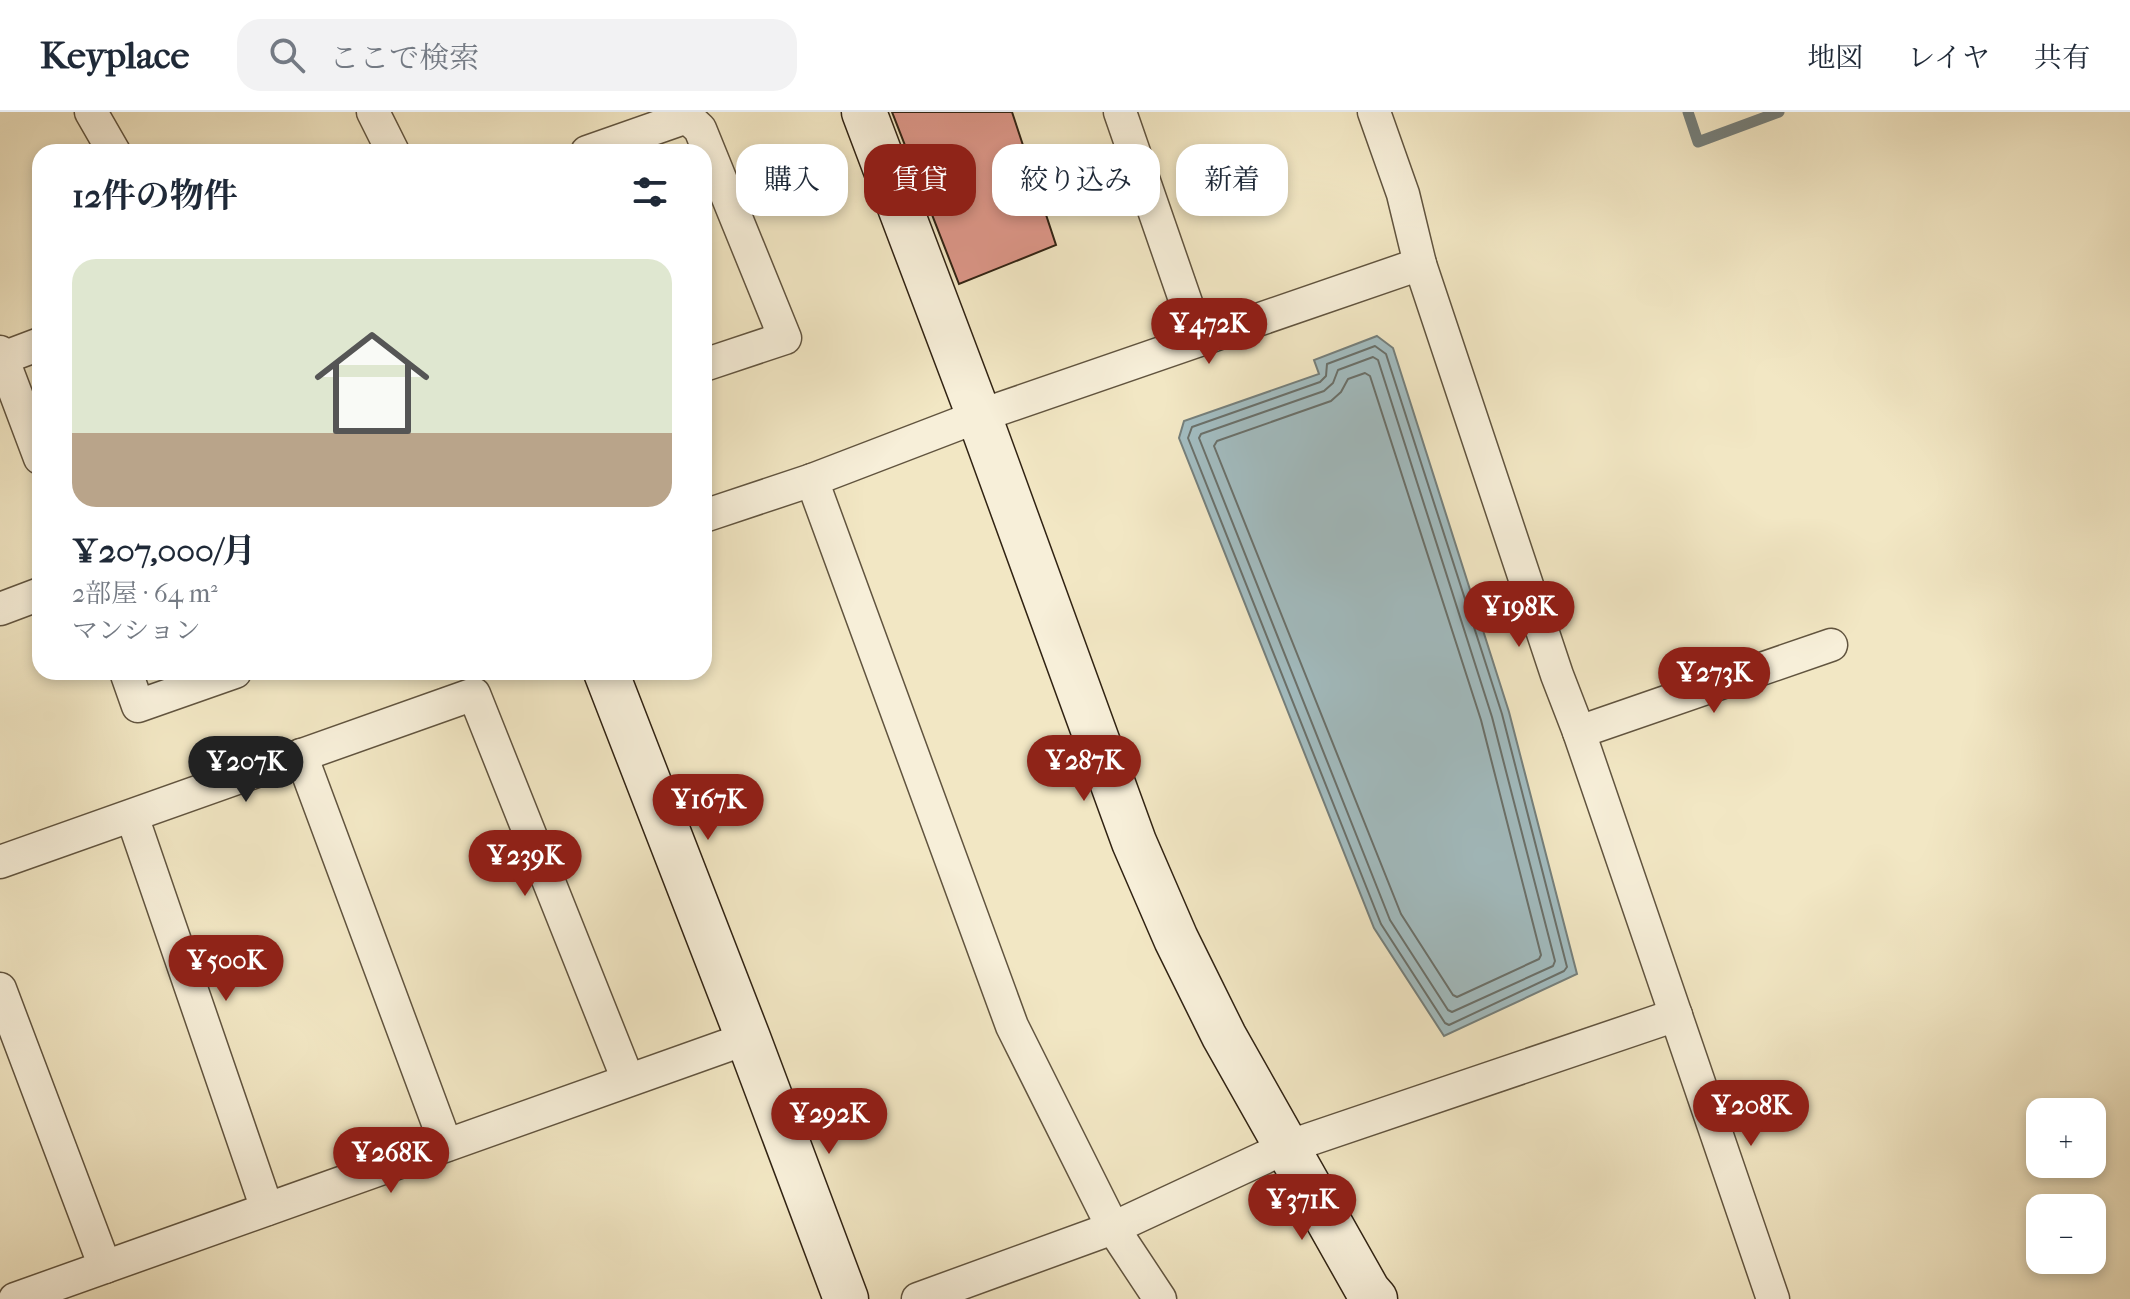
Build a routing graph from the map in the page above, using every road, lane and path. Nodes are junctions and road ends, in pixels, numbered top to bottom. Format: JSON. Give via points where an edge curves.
{"nodes":[{"id":1,"x":91,"y":112,"type":"edge"},
{"id":2,"x":373,"y":112,"type":"edge"},
{"id":3,"x":864,"y":112,"type":"edge"},
{"id":4,"x":1120,"y":112,"type":"edge"},
{"id":5,"x":1374,"y":112,"type":"edge"},
{"id":6,"x":686,"y":114,"type":"edge"},
{"id":7,"x":109,"y":144,"type":"edge"},
{"id":8,"x":389,"y":144,"type":"edge"},
{"id":9,"x":608,"y":144,"type":"edge"},
{"id":10,"x":706,"y":144,"type":"edge"},
{"id":11,"x":712,"y":159,"type":"edge"},
{"id":12,"x":1420,"y":264,"type":"junction"},
{"id":13,"x":1199,"y":340,"type":"junction"},
{"id":14,"x":32,"y":347,"type":"edge"},
{"id":15,"x":1,"y":357,"type":"edge"},
{"id":16,"x":712,"y":362,"type":"edge"},
{"id":17,"x":979,"y":416,"type":"junction"},
{"id":18,"x":32,"y":437,"type":"edge"},
{"id":19,"x":812,"y":480,"type":"junction"},
{"id":20,"x":712,"y":513,"type":"edge"},
{"id":21,"x":32,"y":597,"type":"edge"},
{"id":22,"x":0,"y":609,"type":"edge"},
{"id":23,"x":1831,"y":645,"type":"dead end"},
{"id":24,"x":129,"y":680,"type":"edge"},
{"id":25,"x":212,"y":680,"type":"edge"},
{"id":26,"x":609,"y":680,"type":"edge"},
{"id":27,"x":1579,"y":732,"type":"junction"},
{"id":28,"x":301,"y":755,"type":"junction"},
{"id":29,"x":132,"y":816,"type":"junction"},
{"id":30,"x":0,"y":862,"type":"edge"},
{"id":31,"x":0,"y":989,"type":"edge"},
{"id":32,"x":1676,"y":1015,"type":"junction"},
{"id":33,"x":748,"y":1038,"type":"junction"},
{"id":34,"x":628,"y":1080,"type":"junction"},
{"id":35,"x":446,"y":1145,"type":"junction"},
{"id":36,"x":1287,"y":1147,"type":"junction"},
{"id":37,"x":267,"y":1209,"type":"junction"},
{"id":38,"x":1113,"y":1228,"type":"junction"},
{"id":39,"x":105,"y":1267,"type":"junction"},
{"id":40,"x":15,"y":1299,"type":"edge"},
{"id":41,"x":846,"y":1299,"type":"edge"},
{"id":42,"x":918,"y":1299,"type":"edge"},
{"id":43,"x":1160,"y":1299,"type":"edge"},
{"id":44,"x":1375,"y":1299,"type":"edge"},
{"id":45,"x":1773,"y":1299,"type":"edge"}],
"edges":[{"from":1,"to":7,"type":"street"},
{"from":2,"to":8,"type":"street"},
{"from":3,"to":17,"type":"street"},
{"from":4,"to":13,"type":"street"},
{"from":5,"to":12,"type":"street","via":[[1403,194]]},
{"from":6,"to":9,"type":"street"},
{"from":6,"to":10,"type":"street"},
{"from":11,"to":16,"type":"street","via":[[785,338]]},
{"from":12,"to":13,"type":"street"},
{"from":12,"to":27,"type":"street"},
{"from":13,"to":17,"type":"street"},
{"from":14,"to":15,"type":"street"},
{"from":15,"to":18,"type":"street"},
{"from":17,"to":19,"type":"street"},
{"from":17,"to":36,"type":"street","via":[[1134,842],[1224,1036]]},
{"from":19,"to":20,"type":"street"},
{"from":19,"to":38,"type":"street","via":[[1012,1026]]},
{"from":21,"to":22,"type":"street"},
{"from":23,"to":27,"type":"street"},
{"from":24,"to":25,"type":"street","via":[[138,706]]},
{"from":26,"to":33,"type":"street"},
{"from":27,"to":32,"type":"street"},
{"from":28,"to":29,"type":"street"},
{"from":28,"to":34,"type":"street","via":[[474,694]]},
{"from":28,"to":35,"type":"street"},
{"from":29,"to":30,"type":"street"},
{"from":29,"to":37,"type":"street"},
{"from":31,"to":39,"type":"street"},
{"from":32,"to":36,"type":"street"},
{"from":32,"to":45,"type":"street"},
{"from":33,"to":34,"type":"street"},
{"from":33,"to":41,"type":"street"},
{"from":34,"to":35,"type":"street"},
{"from":35,"to":37,"type":"street"},
{"from":36,"to":38,"type":"street"},
{"from":36,"to":44,"type":"street"},
{"from":37,"to":39,"type":"street"},
{"from":38,"to":42,"type":"street"},
{"from":38,"to":43,"type":"street"},
{"from":39,"to":40,"type":"street"}]}
